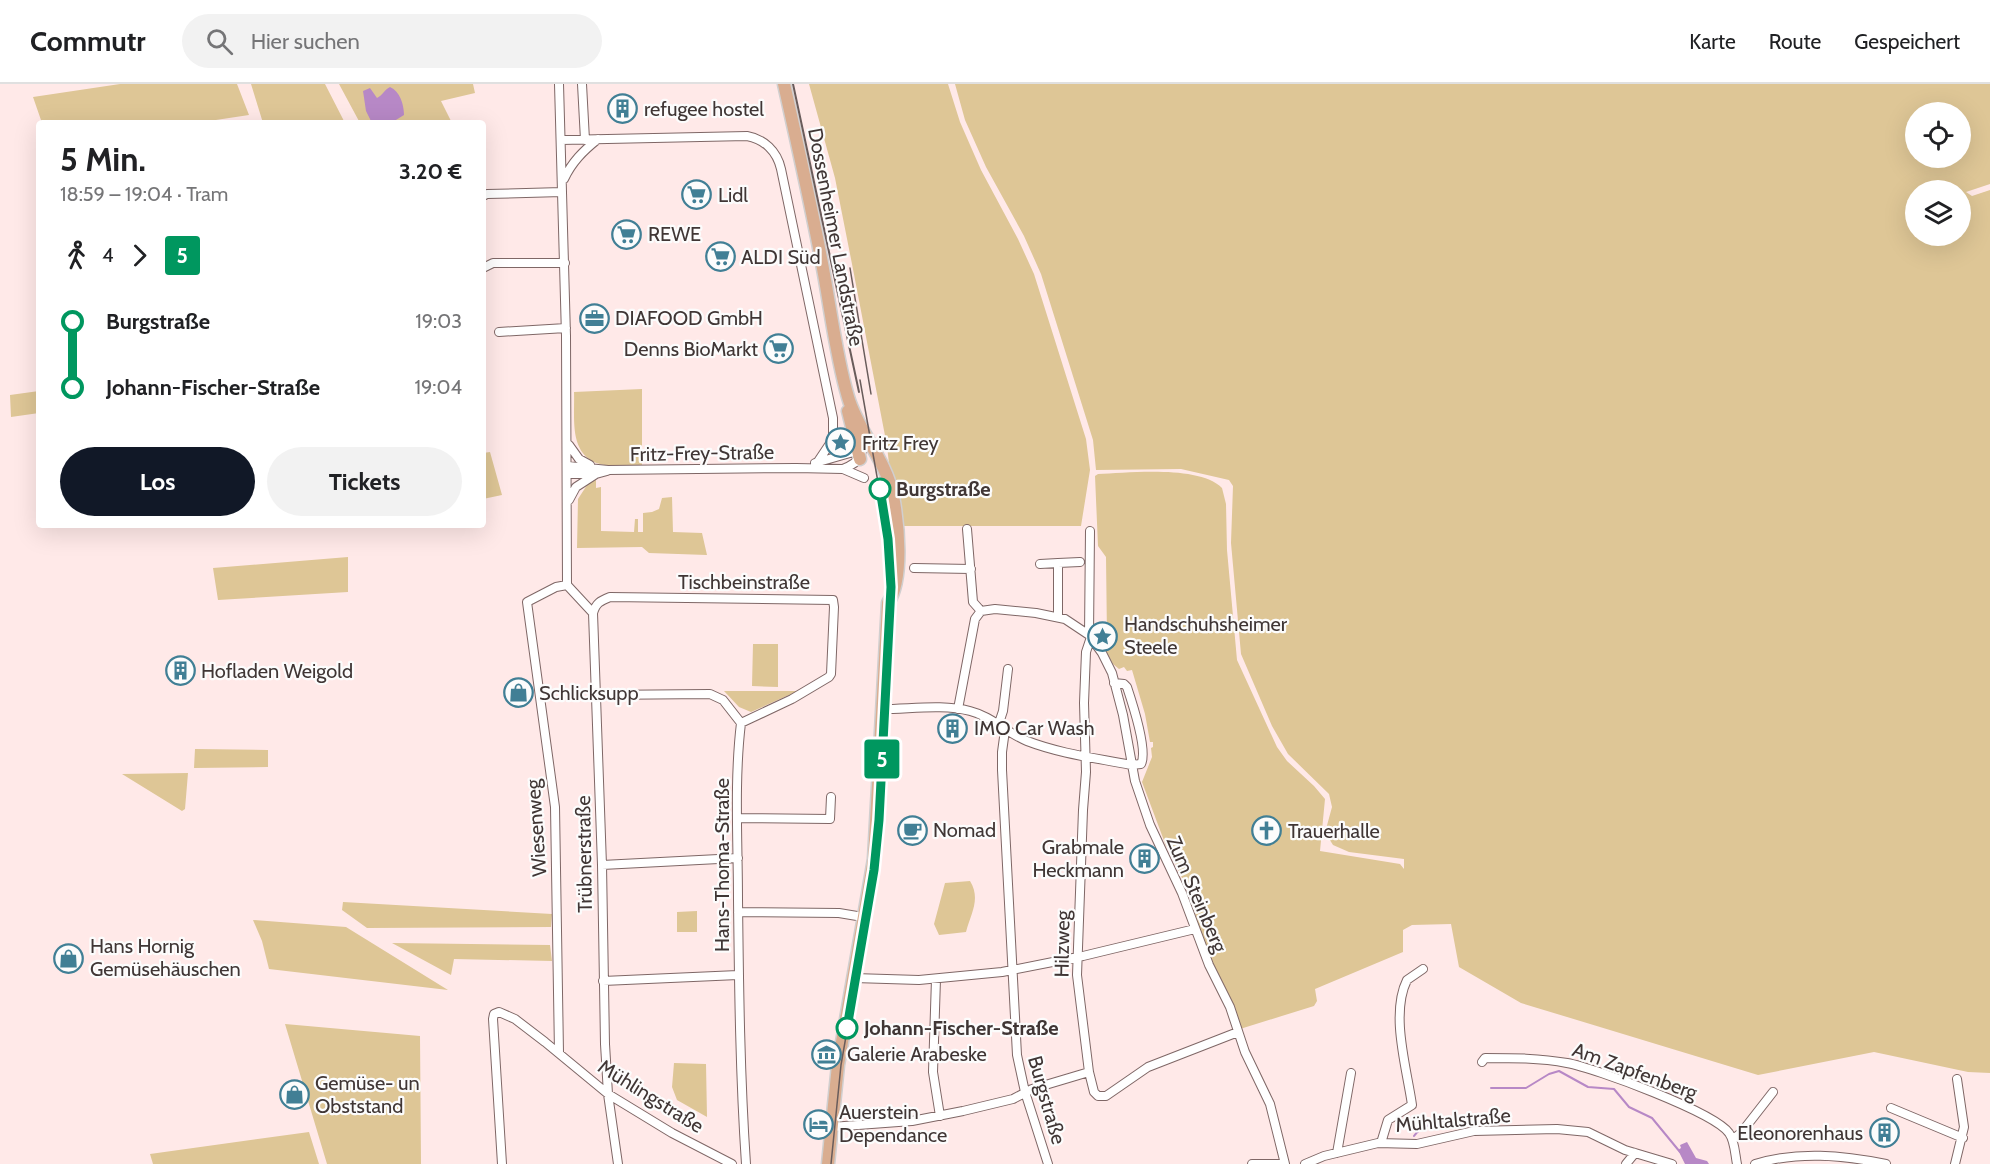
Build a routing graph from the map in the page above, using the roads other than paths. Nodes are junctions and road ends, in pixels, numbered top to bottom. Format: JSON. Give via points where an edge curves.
{"nodes":[{"id":1,"x":559,"y":84,"type":"edge"},
{"id":2,"x":582,"y":84,"type":"edge"},
{"id":3,"x":784,"y":84,"type":"edge"},
{"id":4,"x":598,"y":139,"type":"junction"},
{"id":5,"x":561,"y":140,"type":"junction"},
{"id":6,"x":585,"y":140,"type":"junction"},
{"id":7,"x":562,"y":188,"type":"junction"},
{"id":8,"x":486,"y":194,"type":"edge"},
{"id":9,"x":565,"y":263,"type":"junction"},
{"id":10,"x":486,"y":266,"type":"edge"},
{"id":11,"x":566,"y":328,"type":"junction"},
{"id":12,"x":499,"y":332,"type":"dead end"},
{"id":13,"x":848,"y":398,"type":"junction"},
{"id":14,"x":862,"y":429,"type":"junction"},
{"id":15,"x":833,"y":439,"type":"junction"},
{"id":16,"x":568,"y":444,"type":"junction"},
{"id":17,"x":857,"y":454,"type":"junction"},
{"id":18,"x":817,"y":463,"type":"junction"},
{"id":19,"x":796,"y":468,"type":"junction"},
{"id":20,"x":843,"y":469,"type":"junction"},
{"id":21,"x":568,"y":470,"type":"junction"},
{"id":22,"x":595,"y":471,"type":"junction"},
{"id":23,"x":864,"y":478,"type":"dead end"},
{"id":24,"x":893,"y":494,"type":"junction"},
{"id":25,"x":568,"y":501,"type":"junction"},
{"id":26,"x":967,"y":529,"type":"dead end"},
{"id":27,"x":1090,"y":531,"type":"dead end"},
{"id":28,"x":1080,"y":562,"type":"dead end"},
{"id":29,"x":1058,"y":563,"type":"junction"},
{"id":30,"x":1040,"y":564,"type":"dead end"},
{"id":31,"x":914,"y":568,"type":"dead end"},
{"id":32,"x":971,"y":569,"type":"junction"},
{"id":33,"x":567,"y":585,"type":"junction"},
{"id":34,"x":981,"y":611,"type":"junction"},
{"id":35,"x":593,"y":613,"type":"junction"},
{"id":36,"x":1058,"y":617,"type":"junction"},
{"id":37,"x":1090,"y":636,"type":"junction"},
{"id":38,"x":1008,"y":669,"type":"dead end"},
{"id":39,"x":1114,"y":683,"type":"junction"},
{"id":40,"x":596,"y":696,"type":"junction"},
{"id":41,"x":882,"y":709,"type":"junction"},
{"id":42,"x":958,"y":709,"type":"junction"},
{"id":43,"x":741,"y":723,"type":"junction"},
{"id":44,"x":1001,"y":728,"type":"junction"},
{"id":45,"x":1085,"y":756,"type":"junction"},
{"id":46,"x":1131,"y":765,"type":"junction"},
{"id":47,"x":831,"y":797,"type":"dead end"},
{"id":48,"x":738,"y":818,"type":"junction"},
{"id":49,"x":738,"y":858,"type":"junction"},
{"id":50,"x":602,"y":865,"type":"junction"},
{"id":51,"x":738,"y":912,"type":"junction"},
{"id":52,"x":857,"y":916,"type":"dead end"},
{"id":53,"x":1195,"y":929,"type":"junction"},
{"id":54,"x":1078,"y":957,"type":"junction"},
{"id":55,"x":1423,"y":969,"type":"dead end"},
{"id":56,"x":1011,"y":971,"type":"junction"},
{"id":57,"x":738,"y":975,"type":"junction"},
{"id":58,"x":854,"y":978,"type":"junction"},
{"id":59,"x":936,"y":979,"type":"junction"},
{"id":60,"x":603,"y":981,"type":"junction"},
{"id":61,"x":1238,"y":1032,"type":"junction"},
{"id":62,"x":559,"y":1053,"type":"junction"},
{"id":63,"x":1482,"y":1062,"type":"dead end"},
{"id":64,"x":1089,"y":1072,"type":"junction"},
{"id":65,"x":1351,"y":1074,"type":"dead end"},
{"id":66,"x":1957,"y":1079,"type":"dead end"},
{"id":67,"x":1025,"y":1092,"type":"junction"},
{"id":68,"x":1773,"y":1092,"type":"dead end"},
{"id":69,"x":608,"y":1094,"type":"junction"},
{"id":70,"x":1890,"y":1108,"type":"dead end"},
{"id":71,"x":940,"y":1116,"type":"junction"},
{"id":72,"x":831,"y":1126,"type":"junction"},
{"id":73,"x":1963,"y":1138,"type":"junction"},
{"id":74,"x":1732,"y":1139,"type":"junction"},
{"id":75,"x":1381,"y":1143,"type":"junction"},
{"id":76,"x":1337,"y":1153,"type":"junction"},
{"id":77,"x":1632,"y":1160,"type":"edge"},
{"id":78,"x":1655,"y":1161,"type":"edge"},
{"id":79,"x":502,"y":1164,"type":"edge"},
{"id":80,"x":618,"y":1164,"type":"edge"},
{"id":81,"x":732,"y":1164,"type":"edge"},
{"id":82,"x":746,"y":1164,"type":"edge"},
{"id":83,"x":828,"y":1164,"type":"edge"},
{"id":84,"x":1048,"y":1164,"type":"edge"},
{"id":85,"x":1252,"y":1164,"type":"edge"},
{"id":86,"x":1281,"y":1164,"type":"edge"},
{"id":87,"x":1285,"y":1164,"type":"edge"},
{"id":88,"x":1305,"y":1164,"type":"edge"},
{"id":89,"x":1672,"y":1164,"type":"edge"},
{"id":90,"x":1737,"y":1164,"type":"edge"},
{"id":91,"x":1755,"y":1164,"type":"edge"},
{"id":92,"x":1886,"y":1164,"type":"edge"},
{"id":93,"x":1955,"y":1164,"type":"edge"}],
"edges":[{"from":1,"to":5,"type":"street"},
{"from":2,"to":6,"type":"street"},
{"from":3,"to":13,"type":"main road","name":"Dossenheimer Landstraße"},
{"from":4,"to":6,"type":"street"},
{"from":4,"to":7,"type":"street","via":[[570,166]]},
{"from":4,"to":15,"type":"street","via":[[747,135],[766,143],[774,152],[781,168],[833,418]]},
{"from":5,"to":6,"type":"street"},
{"from":5,"to":7,"type":"street"},
{"from":7,"to":8,"type":"street"},
{"from":7,"to":9,"type":"street"},
{"from":9,"to":10,"type":"street","via":[[493,263]]},
{"from":9,"to":11,"type":"street"},
{"from":11,"to":12,"type":"street"},
{"from":11,"to":16,"type":"street"},
{"from":13,"to":14,"type":"main road","name":"Dossenheimer Landstraße"},
{"from":13,"to":17,"type":"main road","name":"Dossenheimer Landstraße"},
{"from":14,"to":17,"type":"street","name":"Dossenheimer Landstraße"},
{"from":14,"to":24,"type":"main road","name":"Dossenheimer Landstraße","via":[[886,471]]},
{"from":15,"to":17,"type":"street","via":[[837,446]]},
{"from":15,"to":18,"type":"street"},
{"from":16,"to":21,"type":"street"},
{"from":16,"to":22,"type":"street"},
{"from":17,"to":18,"type":"street","name":"Fritz-Frey-Straße"},
{"from":17,"to":20,"type":"street","via":[[853,465]]},
{"from":17,"to":24,"type":"main road","name":"Dossenheimer Landstraße","via":[[873,459]]},
{"from":18,"to":19,"type":"street","name":"Fritz-Frey-Straße"},
{"from":19,"to":20,"type":"street","name":"Fritz-Frey-Straße"},
{"from":19,"to":22,"type":"street","name":"Fritz-Frey-Straße"},
{"from":20,"to":23,"type":"street","name":"Fritz-Frey-Straße"},
{"from":21,"to":22,"type":"street","name":"Fritz-Frey-Straße"},
{"from":21,"to":25,"type":"street"},
{"from":22,"to":25,"type":"street","name":"Fritz-Frey-Straße","via":[[576,487]]},
{"from":24,"to":41,"type":"main road","name":"Dossenheimer Landstraße","via":[[898,549],[894,589],[888,603]]},
{"from":25,"to":33,"type":"street"},
{"from":26,"to":32,"type":"street"},
{"from":27,"to":37,"type":"street"},
{"from":28,"to":29,"type":"street"},
{"from":29,"to":30,"type":"street"},
{"from":29,"to":36,"type":"street"},
{"from":31,"to":32,"type":"street"},
{"from":32,"to":34,"type":"street","via":[[973,602]]},
{"from":33,"to":35,"type":"street"},
{"from":33,"to":62,"type":"street","name":"Wiesenweg","via":[[527,602],[555,807]]},
{"from":34,"to":36,"type":"street","name":"Zum Steinberg","via":[[995,609]]},
{"from":34,"to":42,"type":"street","via":[[975,619]]},
{"from":35,"to":40,"type":"street","name":"Trübnerstraße"},
{"from":35,"to":43,"type":"street","name":"Tischbeinstraße","via":[[595,606],[610,597],[832,600],[829,677]]},
{"from":36,"to":37,"type":"street","name":"Zum Steinberg"},
{"from":37,"to":39,"type":"street","name":"Zum Steinberg"},
{"from":37,"to":45,"type":"street","name":"Hilzweg","via":[[1084,703]]},
{"from":38,"to":44,"type":"street","name":"Burgstraße"},
{"from":39,"to":46,"type":"street","name":"Zum Steinberg"},
{"from":39,"to":46,"type":"street","via":[[1127,687],[1141,741],[1143,761]]},
{"from":40,"to":43,"type":"street","via":[[710,694],[723,700]]},
{"from":40,"to":50,"type":"street","name":"Trübnerstraße"},
{"from":41,"to":42,"type":"street"},
{"from":41,"to":58,"type":"main road","name":"Dossenheimer Landstraße","via":[[874,859]]},
{"from":42,"to":44,"type":"street","via":[[982,715]]},
{"from":43,"to":48,"type":"street","name":"Hans-Thoma-Straße"},
{"from":44,"to":45,"type":"street","via":[[1040,746]]},
{"from":44,"to":56,"type":"street","name":"Burgstraße"},
{"from":45,"to":46,"type":"street"},
{"from":45,"to":54,"type":"street","name":"Hilzweg"},
{"from":46,"to":53,"type":"street","name":"Zum Steinberg","via":[[1150,825]]},
{"from":47,"to":48,"type":"street","via":[[831,819]]},
{"from":48,"to":49,"type":"street","name":"Hans-Thoma-Straße"},
{"from":49,"to":50,"type":"street"},
{"from":49,"to":51,"type":"street","name":"Hans-Thoma-Straße"},
{"from":50,"to":60,"type":"street","name":"Trübnerstraße"},
{"from":51,"to":52,"type":"street"},
{"from":51,"to":57,"type":"street","name":"Hans-Thoma-Straße"},
{"from":53,"to":54,"type":"street"},
{"from":53,"to":61,"type":"street","name":"Zum Steinberg"},
{"from":54,"to":56,"type":"street"},
{"from":54,"to":64,"type":"street","name":"Hilzweg","via":[[1078,992]]},
{"from":55,"to":75,"type":"street","via":[[1407,980],[1400,1005],[1402,1050],[1412,1106],[1388,1120]]},
{"from":56,"to":59,"type":"street"},
{"from":56,"to":67,"type":"street","name":"Burgstraße","via":[[1017,1055]]},
{"from":57,"to":60,"type":"street"},
{"from":57,"to":82,"type":"street","name":"Hans-Thoma-Straße"},
{"from":58,"to":59,"type":"street"},
{"from":58,"to":72,"type":"main road","name":"Dossenheimer Landstraße"},
{"from":59,"to":71,"type":"street","via":[[933,1072]]},
{"from":60,"to":69,"type":"street","name":"Trübnerstraße"},
{"from":61,"to":64,"type":"street","name":"Hilzweg","via":[[1148,1067],[1106,1096],[1095,1094]]},
{"from":61,"to":87,"type":"street","name":"Zum Steinberg","via":[[1274,1114]]},
{"from":62,"to":69,"type":"street","name":"Mühlingstraße"},
{"from":62,"to":79,"type":"street","name":"Mühlingstraße","via":[[515,1019],[496,1012],[493,1019]]},
{"from":63,"to":74,"type":"street","name":"Am Zapfenberg","via":[[1485,1058],[1540,1059],[1586,1068],[1701,1113],[1725,1129]]},
{"from":64,"to":67,"type":"street"},
{"from":65,"to":76,"type":"street"},
{"from":66,"to":73,"type":"street"},
{"from":67,"to":71,"type":"street"},
{"from":67,"to":84,"type":"street","name":"Burgstraße"},
{"from":68,"to":74,"type":"street"},
{"from":69,"to":80,"type":"street","name":"Trübnerstraße"},
{"from":69,"to":81,"type":"street","name":"Mühlingstraße"},
{"from":70,"to":73,"type":"street"},
{"from":71,"to":72,"type":"street"},
{"from":72,"to":83,"type":"main road","name":"Dossenheimer Landstraße"},
{"from":73,"to":93,"type":"street"},
{"from":74,"to":90,"type":"street"},
{"from":75,"to":76,"type":"street","name":"Mühltalstraße"},
{"from":75,"to":77,"type":"street","name":"Mühltalstraße","via":[[1409,1144],[1474,1131],[1557,1129],[1588,1132]]},
{"from":76,"to":88,"type":"street","name":"Mühltalstraße"},
{"from":77,"to":78,"type":"street","name":"Mühltalstraße"},
{"from":78,"to":89,"type":"street","name":"Mühltalstraße"},
{"from":85,"to":86,"type":"street"},
{"from":91,"to":92,"type":"street","via":[[1795,1156],[1846,1157]]}]}
